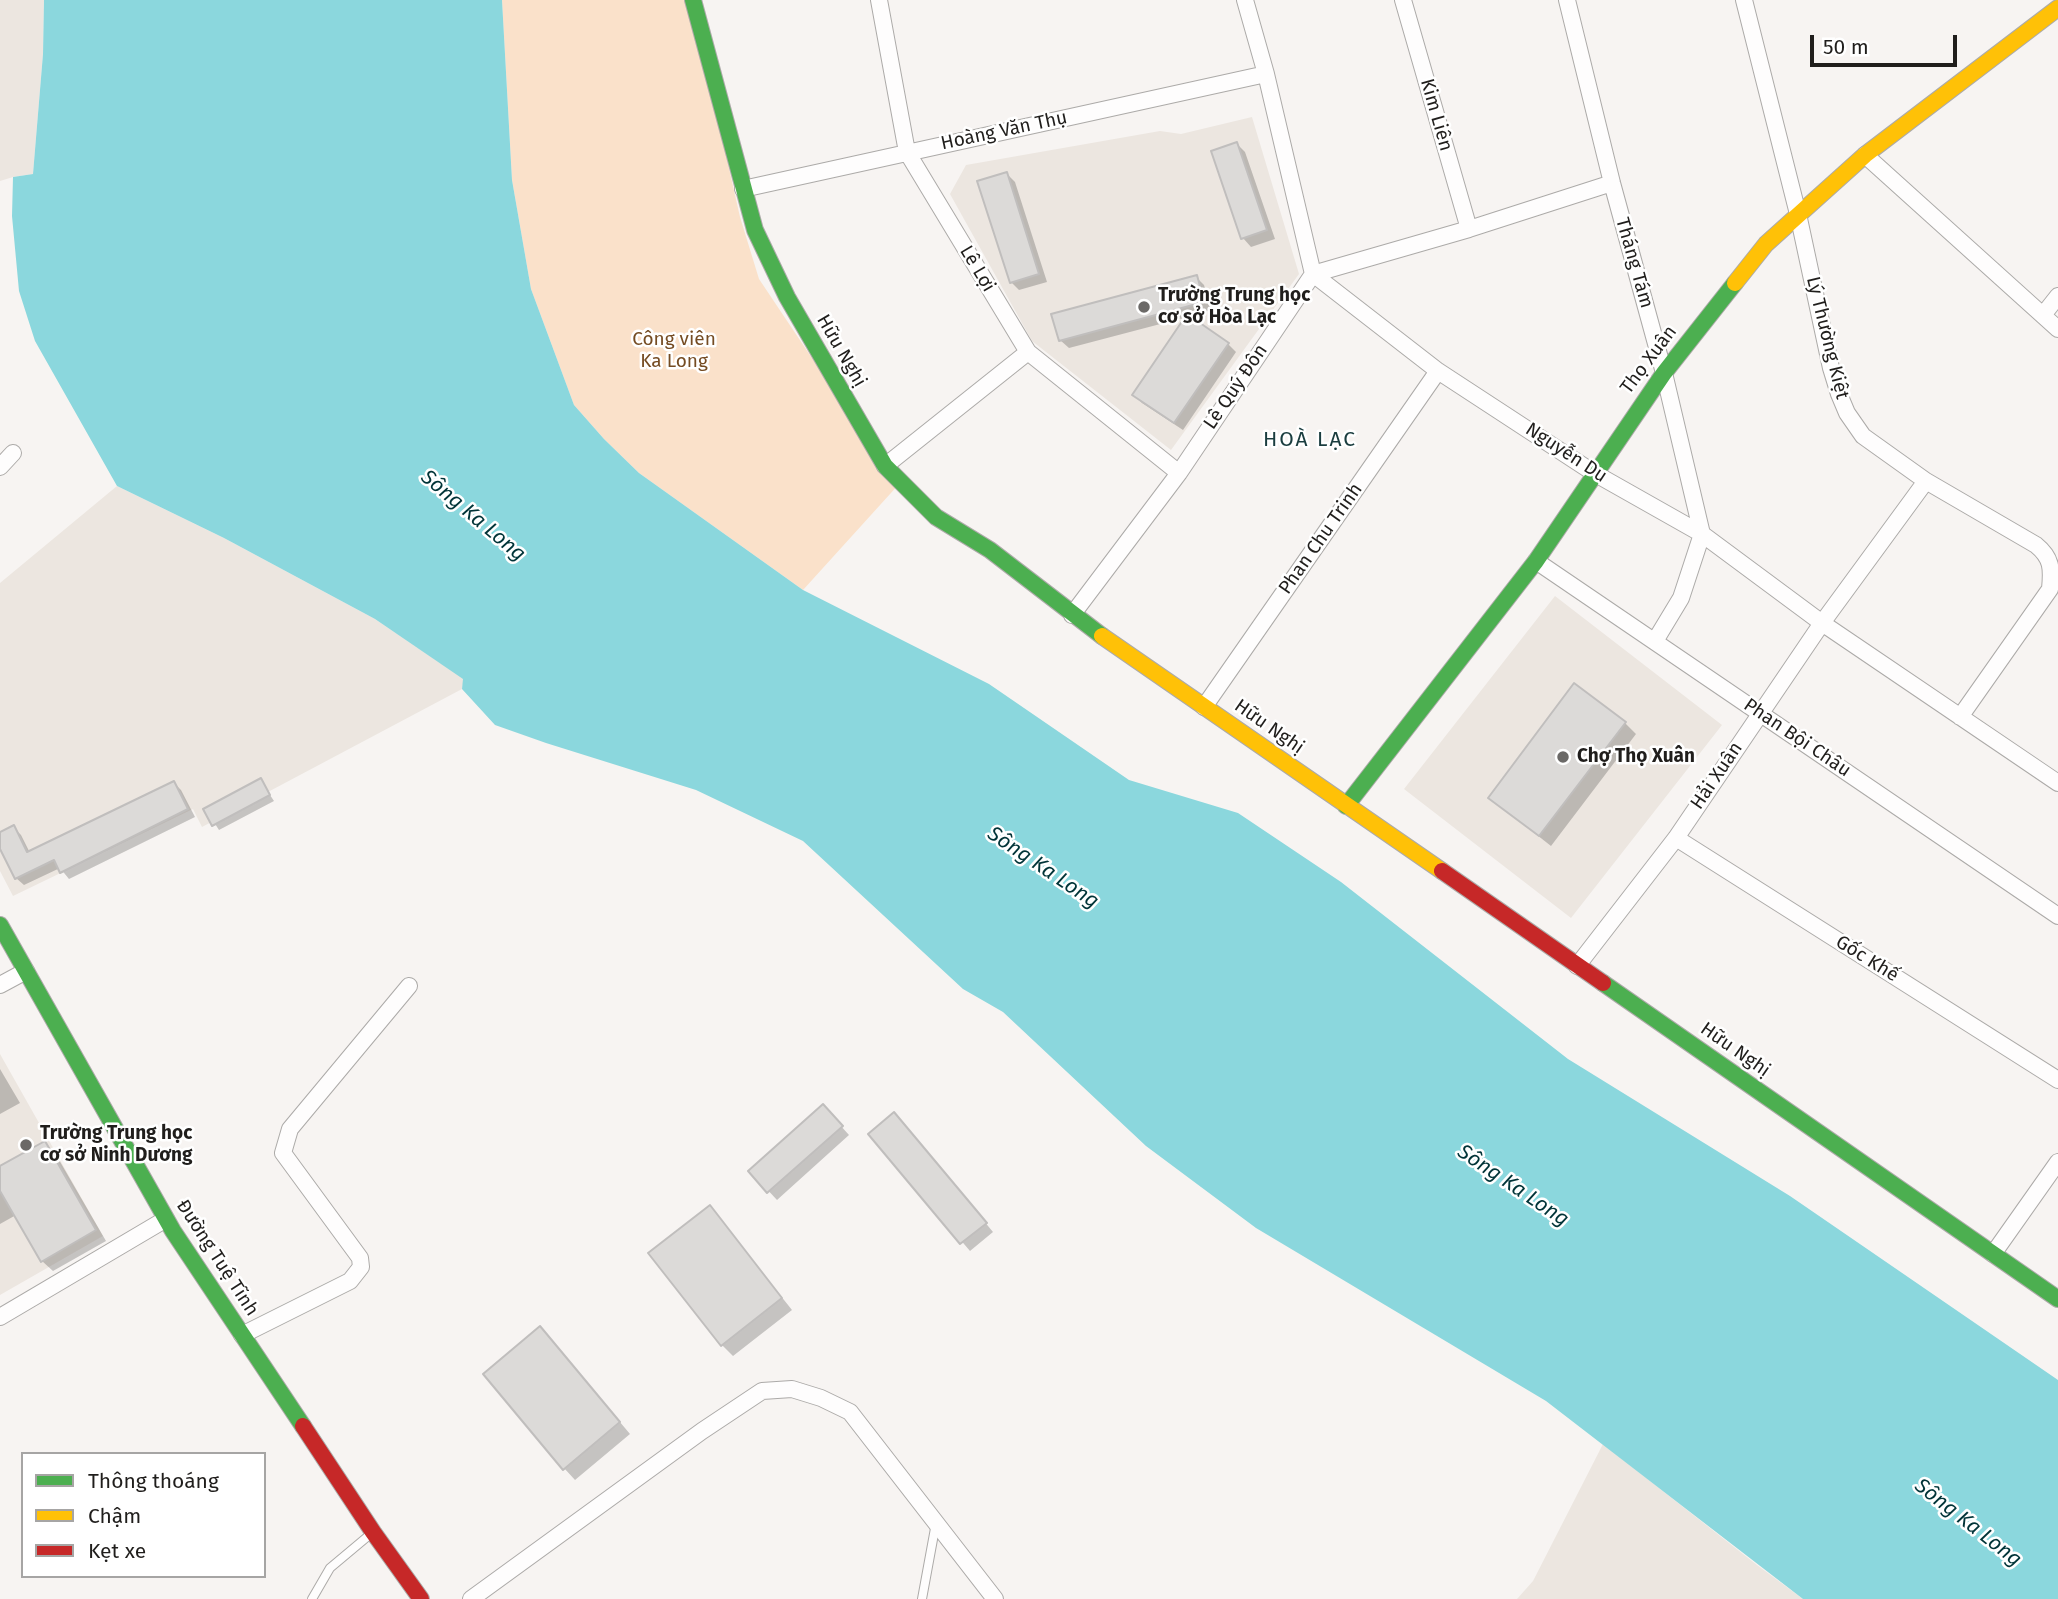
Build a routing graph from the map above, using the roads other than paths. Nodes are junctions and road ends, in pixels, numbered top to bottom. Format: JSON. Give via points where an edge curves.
{"nodes":[{"id":1,"x":693,"y":0,"type":"edge"},
{"id":2,"x":879,"y":0,"type":"edge"},
{"id":3,"x":1245,"y":0,"type":"edge"},
{"id":4,"x":1403,"y":0,"type":"edge"},
{"id":5,"x":1567,"y":0,"type":"edge"},
{"id":6,"x":1744,"y":0,"type":"edge"},
{"id":7,"x":2058,"y":8,"type":"edge"},
{"id":8,"x":1266,"y":74,"type":"junction"},
{"id":9,"x":907,"y":152,"type":"junction"},
{"id":10,"x":1865,"y":155,"type":"junction"},
{"id":11,"x":1612,"y":183,"type":"junction"},
{"id":12,"x":743,"y":189,"type":"junction"},
{"id":13,"x":1798,"y":214,"type":"junction"},
{"id":14,"x":1469,"y":229,"type":"junction"},
{"id":15,"x":1312,"y":274,"type":"junction"},
{"id":16,"x":2058,"y":296,"type":"edge"},
{"id":17,"x":2043,"y":315,"type":"junction"},
{"id":18,"x":2058,"y":329,"type":"edge"},
{"id":19,"x":1028,"y":352,"type":"junction"},
{"id":20,"x":1438,"y":371,"type":"junction"},
{"id":21,"x":1664,"y":373,"type":"junction"},
{"id":22,"x":13,"y":453,"type":"dead end"},
{"id":23,"x":885,"y":466,"type":"junction"},
{"id":24,"x":0,"y":467,"type":"edge"},
{"id":25,"x":1178,"y":472,"type":"junction"},
{"id":26,"x":1594,"y":473,"type":"junction"},
{"id":27,"x":1926,"y":481,"type":"junction"},
{"id":28,"x":1702,"y":534,"type":"junction"},
{"id":29,"x":1536,"y":561,"type":"junction"},
{"id":30,"x":1072,"y":615,"type":"junction"},
{"id":31,"x":1822,"y":623,"type":"junction"},
{"id":32,"x":1655,"y":641,"type":"junction"},
{"id":33,"x":1204,"y":707,"type":"junction"},
{"id":34,"x":1759,"y":712,"type":"junction"},
{"id":35,"x":1961,"y":717,"type":"junction"},
{"id":36,"x":2058,"y":783,"type":"edge"},
{"id":37,"x":1346,"y":806,"type":"junction"},
{"id":38,"x":1675,"y":838,"type":"junction"},
{"id":39,"x":2058,"y":916,"type":"edge"},
{"id":40,"x":0,"y":925,"type":"edge"},
{"id":41,"x":1577,"y":965,"type":"junction"},
{"id":42,"x":26,"y":971,"type":"junction"},
{"id":43,"x":0,"y":985,"type":"edge"},
{"id":44,"x":409,"y":986,"type":"dead end"},
{"id":45,"x":2058,"y":1080,"type":"edge"},
{"id":46,"x":2058,"y":1162,"type":"edge"},
{"id":47,"x":166,"y":1219,"type":"junction"},
{"id":48,"x":1993,"y":1254,"type":"junction"},
{"id":49,"x":2058,"y":1299,"type":"edge"},
{"id":50,"x":0,"y":1317,"type":"edge"},
{"id":51,"x":242,"y":1335,"type":"junction"},
{"id":52,"x":936,"y":1523,"type":"junction"},
{"id":53,"x":373,"y":1532,"type":"junction"},
{"id":54,"x":478,"y":1598,"type":"edge"},
{"id":55,"x":312,"y":1599,"type":"edge"},
{"id":56,"x":421,"y":1599,"type":"edge"},
{"id":57,"x":922,"y":1599,"type":"edge"},
{"id":58,"x":995,"y":1599,"type":"edge"}],
"edges":[{"from":1,"to":12,"type":"street","name":"Hữu Nghị"},
{"from":2,"to":9,"type":"street","name":"Lê Lợi"},
{"from":3,"to":8,"type":"street"},
{"from":4,"to":14,"type":"street","name":"Kim Liên"},
{"from":5,"to":11,"type":"street","name":"Tháng Tám"},
{"from":6,"to":13,"type":"street","name":"Lý Thường Kiệt"},
{"from":7,"to":10,"type":"street","name":"Thọ Xuân"},
{"from":8,"to":9,"type":"street","name":"Hoàng Văn Thụ"},
{"from":8,"to":15,"type":"street"},
{"from":9,"to":12,"type":"street","name":"Hoàng Văn Thụ"},
{"from":9,"to":19,"type":"street","name":"Lê Lợi"},
{"from":10,"to":13,"type":"street","name":"Thọ Xuân"},
{"from":10,"to":17,"type":"street"},
{"from":11,"to":14,"type":"street"},
{"from":11,"to":21,"type":"street","name":"Tháng Tám"},
{"from":12,"to":23,"type":"street","name":"Hữu Nghị","via":[[755,230],[787,297]]},
{"from":13,"to":21,"type":"street","name":"Thọ Xuân","via":[[1766,244]]},
{"from":13,"to":27,"type":"street","name":"Lý Thường Kiệt","via":[[1843,404],[1863,436]]},
{"from":14,"to":15,"type":"street"},
{"from":15,"to":20,"type":"street","name":"Nguyễn Du"},
{"from":15,"to":25,"type":"street","name":"Lê Quý Đôn"},
{"from":16,"to":17,"type":"street"},
{"from":17,"to":18,"type":"street"},
{"from":19,"to":23,"type":"street"},
{"from":19,"to":25,"type":"street","name":"Lê Lợi"},
{"from":20,"to":26,"type":"street","name":"Nguyễn Du"},
{"from":20,"to":33,"type":"street","name":"Phan Chu Trinh"},
{"from":21,"to":26,"type":"street","name":"Thọ Xuân"},
{"from":21,"to":28,"type":"street","name":"Tháng Tám"},
{"from":22,"to":24,"type":"street"},
{"from":23,"to":30,"type":"street","name":"Hữu Nghị","via":[[936,517],[990,550]]},
{"from":25,"to":30,"type":"street","name":"Lê Quý Đôn"},
{"from":26,"to":28,"type":"street","name":"Nguyễn Du"},
{"from":26,"to":29,"type":"street","name":"Thọ Xuân"},
{"from":27,"to":31,"type":"street","name":"Hải Xuân"},
{"from":27,"to":35,"type":"street","name":"Lý Thường Kiệt","via":[[2036,545],[2046,553],[2051,569],[2050,589]]},
{"from":28,"to":31,"type":"street","name":"Nguyễn Du"},
{"from":28,"to":32,"type":"street","via":[[1681,598]]},
{"from":29,"to":32,"type":"street","name":"Phan Bội Châu"},
{"from":29,"to":37,"type":"street","name":"Thọ Xuân"},
{"from":30,"to":33,"type":"street","name":"Hữu Nghị"},
{"from":31,"to":34,"type":"street","name":"Hải Xuân"},
{"from":31,"to":35,"type":"street","name":"Nguyễn Du"},
{"from":32,"to":34,"type":"street","name":"Phan Bội Châu"},
{"from":33,"to":37,"type":"street","name":"Hữu Nghị"},
{"from":34,"to":38,"type":"street","name":"Hải Xuân"},
{"from":34,"to":39,"type":"street","name":"Phan Bội Châu"},
{"from":35,"to":36,"type":"street","name":"Nguyễn Du"},
{"from":37,"to":41,"type":"street","name":"Hữu Nghị"},
{"from":38,"to":41,"type":"street","name":"Hải Xuân"},
{"from":38,"to":45,"type":"street","name":"Gốc Khế"},
{"from":40,"to":42,"type":"street","name":"Đường Tuệ Tĩnh"},
{"from":41,"to":48,"type":"street","name":"Hữu Nghị"},
{"from":42,"to":43,"type":"street"},
{"from":42,"to":47,"type":"street","name":"Đường Tuệ Tĩnh"},
{"from":44,"to":51,"type":"street","via":[[290,1129],[283,1153],[360,1258],[361,1267],[349,1281]]},
{"from":46,"to":48,"type":"street"},
{"from":47,"to":50,"type":"street"},
{"from":47,"to":51,"type":"street","name":"Đường Tuệ Tĩnh"},
{"from":48,"to":49,"type":"street","name":"Hữu Nghị"},
{"from":51,"to":53,"type":"street","name":"Đường Tuệ Tĩnh"},
{"from":52,"to":54,"type":"street","via":[[850,1412],[792,1389],[762,1391]]},
{"from":52,"to":57,"type":"lane"},
{"from":52,"to":58,"type":"street"},
{"from":53,"to":55,"type":"lane","via":[[331,1568]]},
{"from":53,"to":56,"type":"street","name":"Đường Tuệ Tĩnh"}]}
